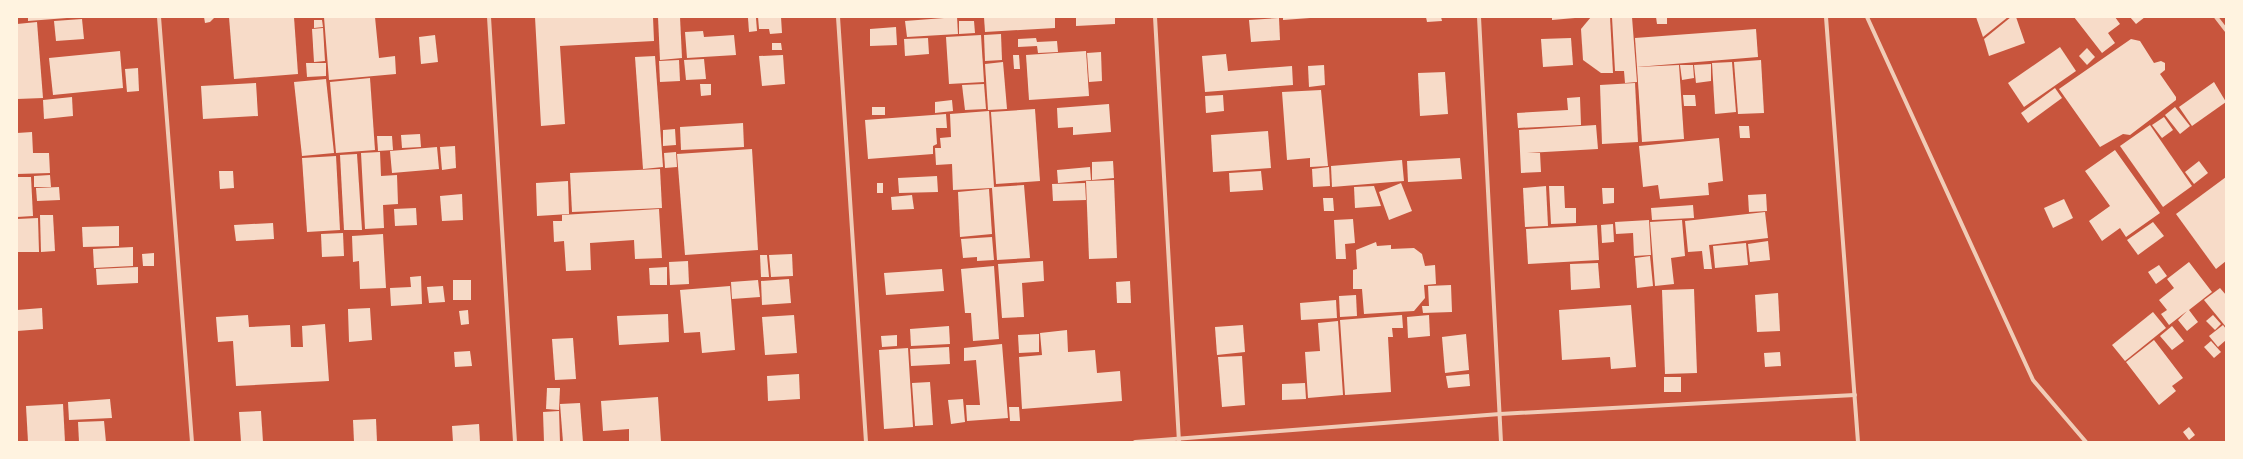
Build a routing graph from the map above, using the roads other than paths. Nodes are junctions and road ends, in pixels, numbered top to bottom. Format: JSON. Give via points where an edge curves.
{"nodes":[{"id":1,"x":159,"y":17,"type":"edge"},
{"id":2,"x":489,"y":17,"type":"edge"},
{"id":3,"x":838,"y":17,"type":"edge"},
{"id":4,"x":1155,"y":17,"type":"edge"},
{"id":5,"x":1479,"y":17,"type":"edge"},
{"id":6,"x":1826,"y":17,"type":"edge"},
{"id":7,"x":1867,"y":17,"type":"edge"},
{"id":8,"x":2216,"y":17,"type":"edge"},
{"id":9,"x":2226,"y":30,"type":"edge"},
{"id":10,"x":1855,"y":395,"type":"junction"},
{"id":11,"x":1500,"y":414,"type":"junction"},
{"id":12,"x":1179,"y":440,"type":"edge"},
{"id":13,"x":192,"y":442,"type":"edge"},
{"id":14,"x":515,"y":442,"type":"edge"},
{"id":15,"x":866,"y":442,"type":"edge"},
{"id":16,"x":1135,"y":442,"type":"edge"},
{"id":17,"x":1502,"y":442,"type":"edge"},
{"id":18,"x":1858,"y":442,"type":"edge"},
{"id":19,"x":2086,"y":442,"type":"edge"}],
"edges":[{"from":1,"to":13,"type":"street"},
{"from":2,"to":14,"type":"street"},
{"from":3,"to":15,"type":"street"},
{"from":4,"to":12,"type":"street"},
{"from":5,"to":11,"type":"street"},
{"from":6,"to":10,"type":"street"},
{"from":7,"to":19,"type":"street","via":[[2033,380]]},
{"from":8,"to":9,"type":"street"},
{"from":10,"to":11,"type":"street"},
{"from":10,"to":18,"type":"street"},
{"from":11,"to":12,"type":"street"},
{"from":11,"to":17,"type":"street"},
{"from":12,"to":16,"type":"street"}]}
